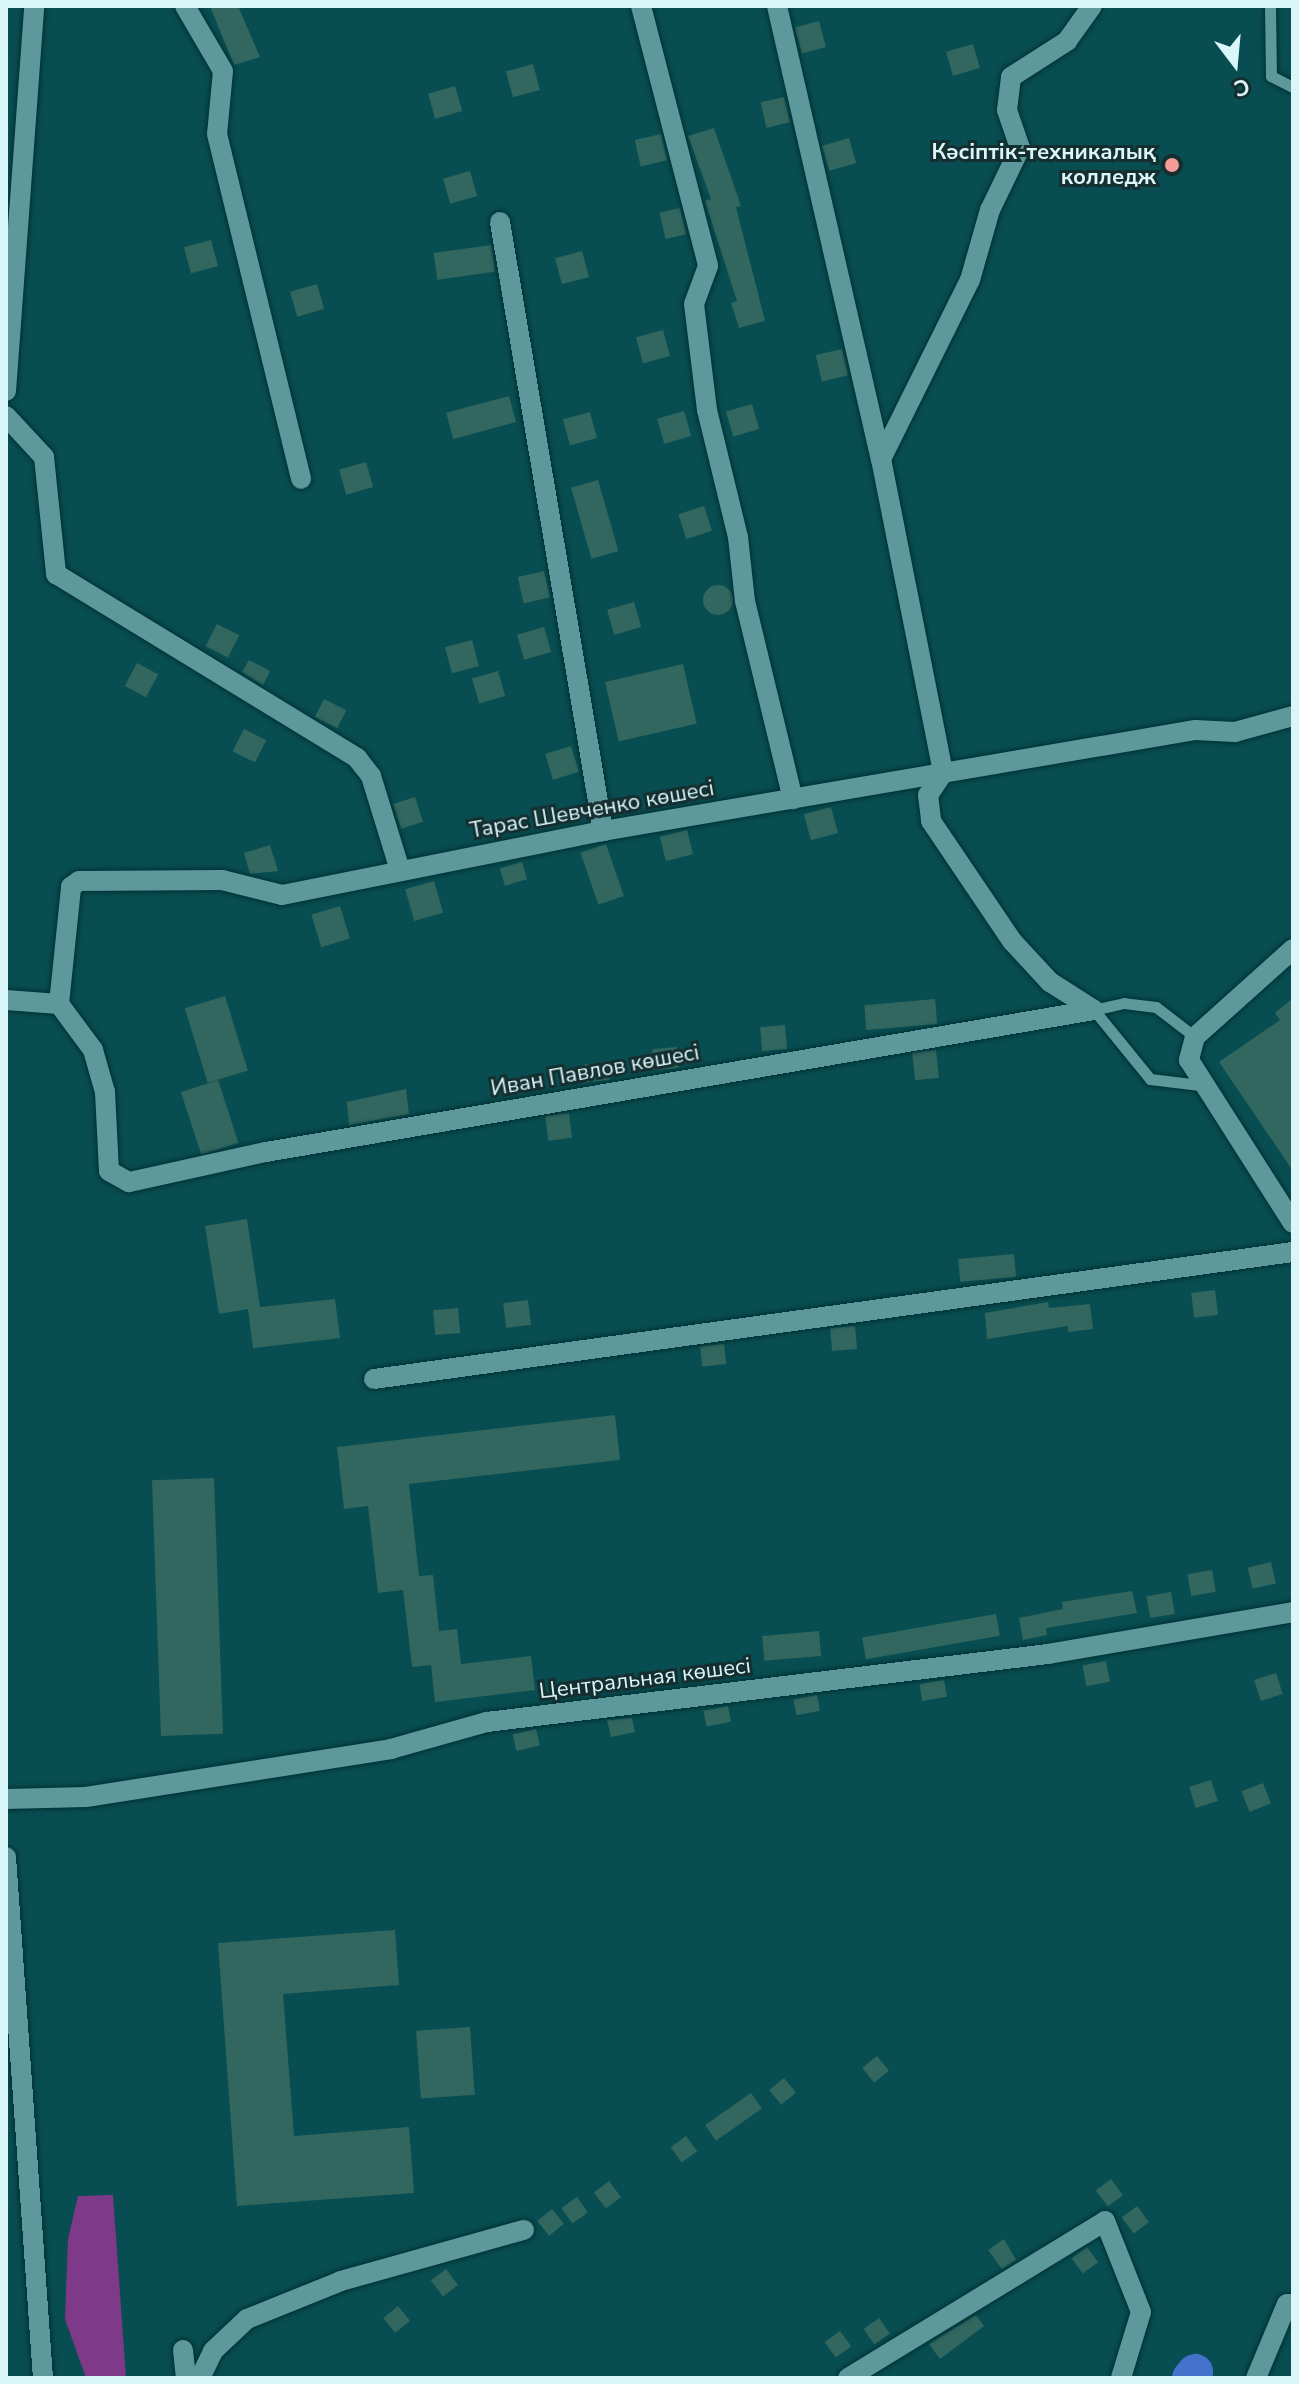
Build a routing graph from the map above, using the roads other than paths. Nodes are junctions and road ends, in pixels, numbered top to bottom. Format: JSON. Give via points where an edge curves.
{"nodes":[{"id":1,"x":34,"y":6,"type":"edge"},
{"id":2,"x":185,"y":6,"type":"edge"},
{"id":3,"x":641,"y":6,"type":"edge"},
{"id":4,"x":777,"y":6,"type":"edge"},
{"id":5,"x":1092,"y":6,"type":"edge"},
{"id":6,"x":1270,"y":6,"type":"edge"},
{"id":7,"x":1293,"y":87,"type":"edge"},
{"id":8,"x":500,"y":222,"type":"dead end"},
{"id":9,"x":6,"y":391,"type":"edge"},
{"id":10,"x":6,"y":416,"type":"edge"},
{"id":11,"x":881,"y":459,"type":"junction"},
{"id":12,"x":301,"y":479,"type":"dead end"},
{"id":13,"x":1293,"y":716,"type":"edge"},
{"id":14,"x":943,"y":773,"type":"junction"},
{"id":15,"x":793,"y":799,"type":"junction"},
{"id":16,"x":603,"y":831,"type":"junction"},
{"id":17,"x":400,"y":870,"type":"junction"},
{"id":18,"x":1293,"y":949,"type":"edge"},
{"id":19,"x":6,"y":1000,"type":"edge"},
{"id":20,"x":59,"y":1004,"type":"junction"},
{"id":21,"x":1094,"y":1010,"type":"junction"},
{"id":22,"x":1195,"y":1037,"type":"junction"},
{"id":23,"x":1200,"y":1085,"type":"junction"},
{"id":24,"x":1293,"y":1223,"type":"edge"},
{"id":25,"x":1293,"y":1252,"type":"edge"},
{"id":26,"x":374,"y":1379,"type":"dead end"},
{"id":27,"x":1293,"y":1612,"type":"edge"},
{"id":28,"x":6,"y":1799,"type":"edge"},
{"id":29,"x":6,"y":1857,"type":"edge"},
{"id":30,"x":524,"y":2230,"type":"dead end"},
{"id":31,"x":1293,"y":2304,"type":"edge"},
{"id":32,"x":183,"y":2350,"type":"dead end"},
{"id":33,"x":43,"y":2378,"type":"edge"},
{"id":34,"x":186,"y":2378,"type":"edge"},
{"id":35,"x":200,"y":2378,"type":"edge"},
{"id":36,"x":848,"y":2378,"type":"edge"},
{"id":37,"x":1121,"y":2378,"type":"edge"},
{"id":38,"x":1256,"y":2378,"type":"edge"}],
"edges":[{"from":1,"to":9,"type":"street"},
{"from":2,"to":12,"type":"street","via":[[223,71],[217,134]]},
{"from":3,"to":15,"type":"street","via":[[708,266],[694,304],[707,410]]},
{"from":4,"to":11,"type":"street"},
{"from":5,"to":11,"type":"street","via":[[1067,41],[1011,77],[1007,110],[1020,148],[990,210],[970,280]]},
{"from":6,"to":7,"type":"lane","via":[[1271,76]]},
{"from":8,"to":16,"type":"street"},
{"from":10,"to":17,"type":"street","via":[[44,457],[56,574],[357,758],[371,776]]},
{"from":11,"to":14,"type":"street"},
{"from":13,"to":14,"type":"street","name":"Тарас Шевченко көшесі","via":[[1235,732],[1195,730]]},
{"from":14,"to":15,"type":"street","name":"Тарас Шевченко көшесі"},
{"from":14,"to":21,"type":"street","via":[[928,795],[931,821],[1012,941],[1050,982]]},
{"from":15,"to":16,"type":"street","name":"Тарас Шевченко көшесі"},
{"from":16,"to":17,"type":"street","name":"Тарас Шевченко көшесі"},
{"from":17,"to":20,"type":"street","name":"Тарас Шевченко көшесі","via":[[273,895],[222,880],[79,881],[71,887]]},
{"from":18,"to":22,"type":"street"},
{"from":19,"to":20,"type":"street"},
{"from":20,"to":21,"type":"street","name":"Иван Павлов көшесі","via":[[93,1050],[105,1092],[109,1171],[129,1182],[281,1149]]},
{"from":21,"to":22,"type":"lane","via":[[1124,1003],[1156,1007]]},
{"from":21,"to":23,"type":"lane","via":[[1150,1079]]},
{"from":22,"to":23,"type":"street","via":[[1189,1060]]},
{"from":23,"to":24,"type":"street"},
{"from":25,"to":26,"type":"street"},
{"from":27,"to":28,"type":"street","name":"Центральная көшесі","via":[[1048,1654],[487,1722],[391,1749],[86,1797]]},
{"from":29,"to":33,"type":"street"},
{"from":30,"to":35,"type":"street","via":[[341,2281],[247,2319],[213,2351]]},
{"from":31,"to":38,"type":"street","via":[[1287,2304]]},
{"from":32,"to":34,"type":"street"},
{"from":36,"to":37,"type":"street","via":[[1105,2221],[1141,2312]]}]}
